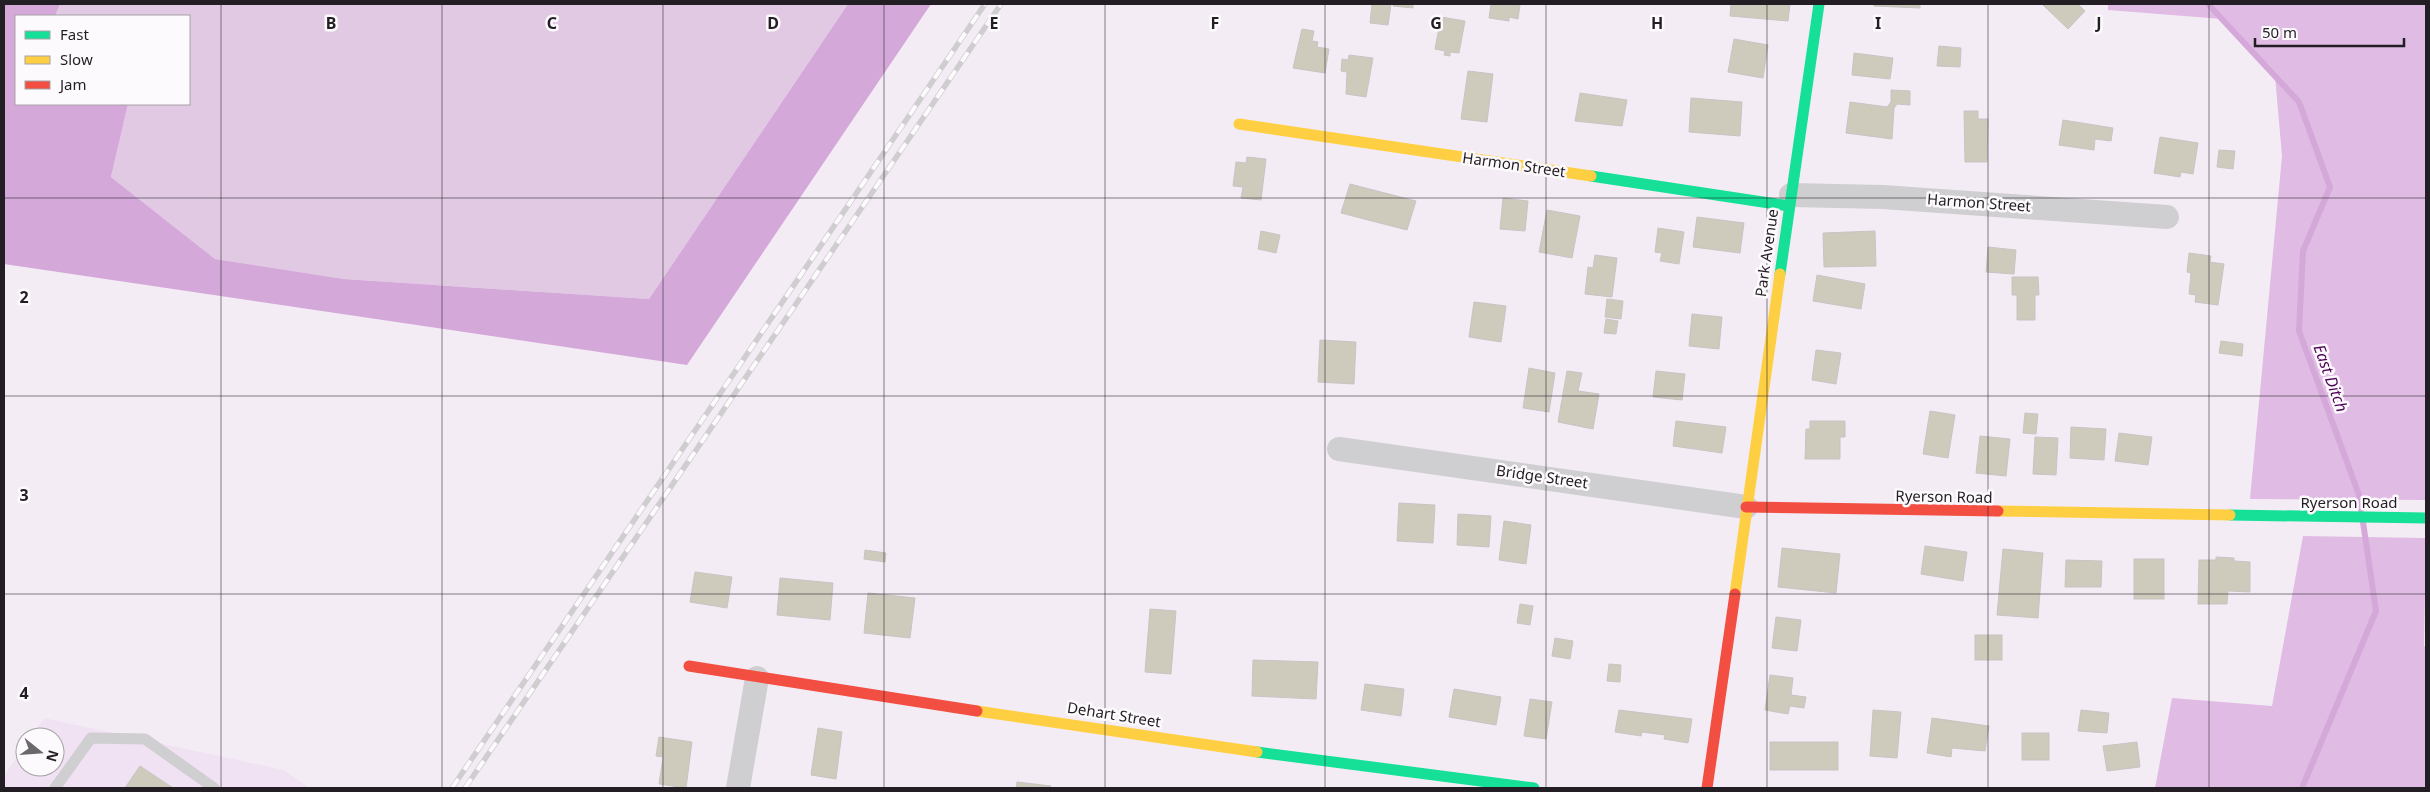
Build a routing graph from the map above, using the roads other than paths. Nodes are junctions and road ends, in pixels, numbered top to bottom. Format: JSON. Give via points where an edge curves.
{"nodes":[{"id":1,"x":1819,"y":4,"type":"edge"},
{"id":2,"x":1240,"y":124,"type":"dead end"},
{"id":3,"x":1790,"y":200,"type":"junction"},
{"id":4,"x":2167,"y":216,"type":"dead end"},
{"id":5,"x":1339,"y":449,"type":"dead end"},
{"id":6,"x":1746,"y":507,"type":"junction"},
{"id":7,"x":2426,"y":518,"type":"edge"},
{"id":8,"x":690,"y":666,"type":"dead end"},
{"id":9,"x":757,"y":678,"type":"junction"},
{"id":10,"x":55,"y":788,"type":"edge"},
{"id":11,"x":214,"y":788,"type":"edge"},
{"id":12,"x":738,"y":788,"type":"edge"},
{"id":13,"x":1534,"y":788,"type":"edge"},
{"id":14,"x":1707,"y":788,"type":"edge"}],
"edges":[{"from":1,"to":3,"type":"street","name":"Park Avenue"},
{"from":2,"to":3,"type":"street","name":"Harmon Street"},
{"from":3,"to":4,"type":"street","name":"Harmon Street","via":[[1883,197]]},
{"from":3,"to":6,"type":"street","name":"Park Avenue"},
{"from":5,"to":6,"type":"street","name":"Bridge Street"},
{"from":6,"to":7,"type":"street","name":"Ryerson Road"},
{"from":6,"to":14,"type":"street"},
{"from":8,"to":9,"type":"street","name":"Dehart Street"},
{"from":9,"to":12,"type":"street"},
{"from":9,"to":13,"type":"street","name":"Dehart Street","via":[[1198,744]]},
{"from":10,"to":11,"type":"lane","via":[[90,738],[145,739]]}]}
